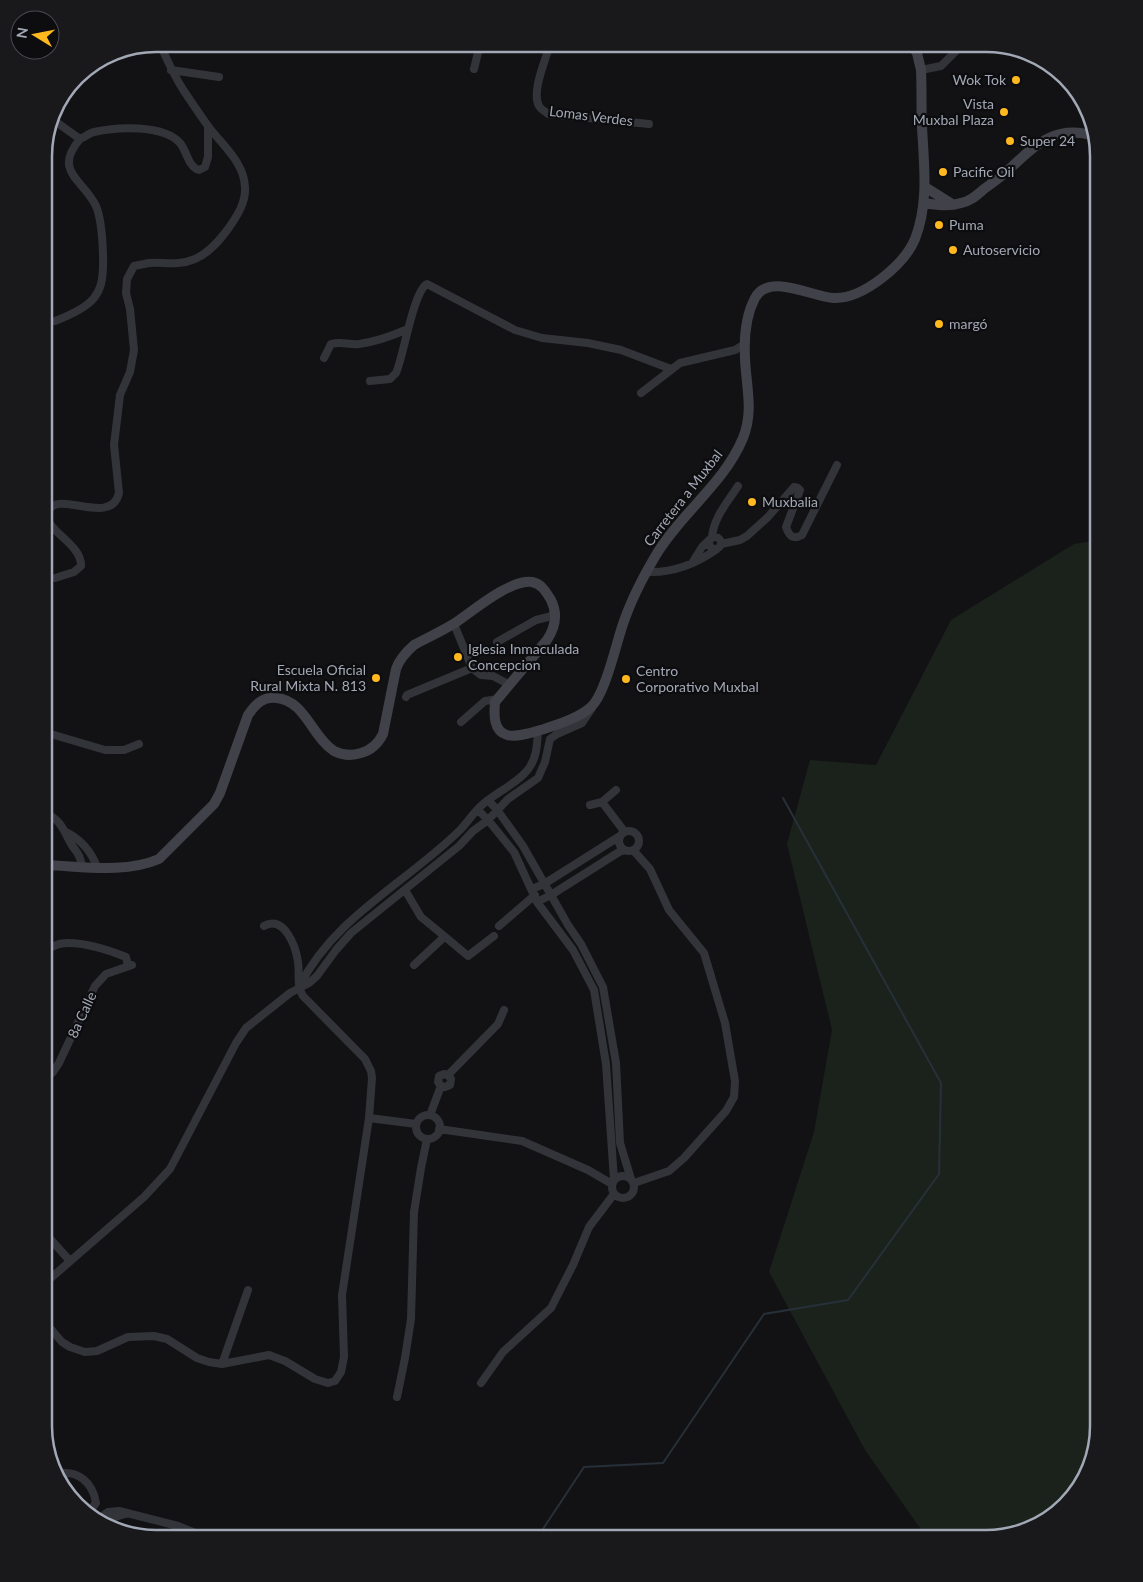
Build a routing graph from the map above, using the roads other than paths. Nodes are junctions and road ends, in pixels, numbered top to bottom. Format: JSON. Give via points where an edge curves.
{"nodes":[{"id":1,"x":163,"y":52,"type":"edge"},
{"id":2,"x":478,"y":52,"type":"edge"},
{"id":3,"x":547,"y":52,"type":"edge"},
{"id":4,"x":917,"y":53,"type":"edge"},
{"id":5,"x":954,"y":53,"type":"edge"},
{"id":6,"x":474,"y":68,"type":"dead end"},
{"id":7,"x":171,"y":70,"type":"junction"},
{"id":8,"x":921,"y":70,"type":"junction"},
{"id":9,"x":218,"y":77,"type":"dead end"},
{"id":10,"x":58,"y":123,"type":"edge"},
{"id":11,"x":649,"y":124,"type":"dead end"},
{"id":12,"x":208,"y":126,"type":"junction"},
{"id":13,"x":1088,"y":134,"type":"edge"},
{"id":14,"x":80,"y":139,"type":"junction"},
{"id":15,"x":925,"y":187,"type":"junction"},
{"id":16,"x":924,"y":203,"type":"junction"},
{"id":17,"x":953,"y":205,"type":"junction"},
{"id":18,"x":55,"y":321,"type":"dead end"},
{"id":19,"x":408,"y":328,"type":"junction"},
{"id":20,"x":745,"y":344,"type":"junction"},
{"id":21,"x":324,"y":358,"type":"dead end"},
{"id":22,"x":671,"y":369,"type":"junction"},
{"id":23,"x":370,"y":381,"type":"dead end"},
{"id":24,"x":641,"y":393,"type":"dead end"},
{"id":25,"x":837,"y":465,"type":"dead end"},
{"id":26,"x":738,"y":486,"type":"dead end"},
{"id":27,"x":53,"y":507,"type":"edge"},
{"id":28,"x":53,"y":528,"type":"edge"},
{"id":29,"x":711,"y":539,"type":"junction"},
{"id":30,"x":719,"y":547,"type":"junction"},
{"id":31,"x":692,"y":564,"type":"junction"},
{"id":32,"x":647,"y":572,"type":"junction"},
{"id":33,"x":55,"y":578,"type":"dead end"},
{"id":34,"x":556,"y":615,"type":"junction"},
{"id":35,"x":454,"y":624,"type":"junction"},
{"id":36,"x":497,"y":642,"type":"dead end"},
{"id":37,"x":472,"y":668,"type":"junction"},
{"id":38,"x":510,"y":686,"type":"junction"},
{"id":39,"x":406,"y":697,"type":"dead end"},
{"id":40,"x":498,"y":699,"type":"junction"},
{"id":41,"x":592,"y":707,"type":"junction"},
{"id":42,"x":461,"y":722,"type":"dead end"},
{"id":43,"x":538,"y":731,"type":"junction"},
{"id":44,"x":53,"y":735,"type":"edge"},
{"id":45,"x":139,"y":744,"type":"dead end"},
{"id":46,"x":616,"y":790,"type":"dead end"},
{"id":47,"x":489,"y":801,"type":"junction"},
{"id":48,"x":602,"y":802,"type":"junction"},
{"id":49,"x":590,"y":805,"type":"dead end"},
{"id":50,"x":478,"y":810,"type":"junction"},
{"id":51,"x":498,"y":811,"type":"junction"},
{"id":52,"x":52,"y":818,"type":"edge"},
{"id":53,"x":488,"y":820,"type":"junction"},
{"id":54,"x":66,"y":832,"type":"junction"},
{"id":55,"x":622,"y":834,"type":"junction"},
{"id":56,"x":629,"y":850,"type":"junction"},
{"id":57,"x":52,"y":865,"type":"edge"},
{"id":58,"x":82,"y":866,"type":"junction"},
{"id":59,"x":98,"y":867,"type":"junction"},
{"id":60,"x":544,"y":884,"type":"junction"},
{"id":61,"x":405,"y":890,"type":"junction"},
{"id":62,"x":535,"y":896,"type":"junction"},
{"id":63,"x":551,"y":896,"type":"junction"},
{"id":64,"x":264,"y":926,"type":"dead end"},
{"id":65,"x":498,"y":926,"type":"dead end"},
{"id":66,"x":442,"y":935,"type":"junction"},
{"id":67,"x":494,"y":936,"type":"dead end"},
{"id":68,"x":52,"y":947,"type":"edge"},
{"id":69,"x":414,"y":965,"type":"dead end"},
{"id":70,"x":298,"y":988,"type":"junction"},
{"id":71,"x":504,"y":1010,"type":"dead end"},
{"id":72,"x":52,"y":1072,"type":"edge"},
{"id":73,"x":430,"y":1115,"type":"junction"},
{"id":74,"x":369,"y":1118,"type":"junction"},
{"id":75,"x":416,"y":1124,"type":"junction"},
{"id":76,"x":440,"y":1129,"type":"junction"},
{"id":77,"x":427,"y":1139,"type":"junction"},
{"id":78,"x":632,"y":1181,"type":"junction"},
{"id":79,"x":613,"y":1182,"type":"junction"},
{"id":80,"x":614,"y":1194,"type":"junction"},
{"id":81,"x":52,"y":1241,"type":"edge"},
{"id":82,"x":70,"y":1261,"type":"junction"},
{"id":83,"x":52,"y":1277,"type":"edge"},
{"id":84,"x":248,"y":1290,"type":"dead end"},
{"id":85,"x":52,"y":1330,"type":"edge"},
{"id":86,"x":222,"y":1364,"type":"junction"},
{"id":87,"x":481,"y":1383,"type":"dead end"},
{"id":88,"x":397,"y":1397,"type":"dead end"},
{"id":89,"x":64,"y":1473,"type":"edge"},
{"id":90,"x":92,"y":1508,"type":"edge"},
{"id":91,"x":103,"y":1515,"type":"edge"},
{"id":92,"x":186,"y":1529,"type":"edge"}],
"edges":[{"from":1,"to":7,"type":"street"},
{"from":2,"to":6,"type":"street"},
{"from":3,"to":11,"type":"street","name":"Lomas Verdes","via":[[536,100],[548,114]]},
{"from":4,"to":8,"type":"main road","name":"Carretera a Muxbal"},
{"from":5,"to":8,"type":"street","via":[[941,66]]},
{"from":7,"to":9,"type":"street"},
{"from":7,"to":12,"type":"street"},
{"from":8,"to":15,"type":"main road","name":"Carretera a Muxbal"},
{"from":10,"to":14,"type":"street"},
{"from":12,"to":14,"type":"street","via":[[208,157],[202,170],[193,168],[180,143],[163,132],[115,130],[93,132]]},
{"from":12,"to":27,"type":"street","via":[[239,166],[245,186],[243,203],[222,238],[194,260],[134,266],[127,279],[126,293],[134,350],[130,372],[120,395],[114,445],[118,499],[107,508],[62,504]]},
{"from":13,"to":17,"type":"main road","via":[[1063,133],[1042,141],[977,195]]},
{"from":14,"to":18,"type":"street","via":[[69,163],[75,179],[95,204],[98,213],[102,241],[101,284],[94,298],[83,307]]},
{"from":15,"to":16,"type":"main road","name":"Carretera a Muxbal"},
{"from":15,"to":17,"type":"main road"},
{"from":16,"to":17,"type":"main road"},
{"from":16,"to":20,"type":"main road","name":"Carretera a Muxbal","via":[[910,248],[897,265],[860,292],[837,298],[781,286],[763,289],[754,300],[749,315]]},
{"from":19,"to":21,"type":"street","via":[[358,344],[331,344]]},
{"from":19,"to":22,"type":"street","via":[[421,290],[427,284],[515,330],[542,338],[620,350]]},
{"from":19,"to":23,"type":"street","via":[[393,377]]},
{"from":20,"to":22,"type":"street","via":[[735,350],[686,361]]},
{"from":20,"to":32,"type":"main road","name":"Carretera a Muxbal","via":[[750,403],[742,440],[721,476],[677,526]]},
{"from":22,"to":24,"type":"street"},
{"from":25,"to":30,"type":"street","via":[[802,534],[792,537],[786,526],[800,490],[794,487],[747,536]]},
{"from":26,"to":29,"type":"street","via":[[719,514]]},
{"from":28,"to":33,"type":"street","via":[[79,552],[81,560],[81,566],[74,572]]},
{"from":29,"to":30,"type":"street","via":[[719,538]]},
{"from":29,"to":31,"type":"street"},
{"from":30,"to":31,"type":"street"},
{"from":31,"to":32,"type":"street"},
{"from":32,"to":41,"type":"main road","name":"Carretera a Muxbal","via":[[628,610],[601,692]]},
{"from":34,"to":35,"type":"main road","via":[[544,589],[531,582],[498,594]]},
{"from":34,"to":36,"type":"street","via":[[536,620]]},
{"from":34,"to":38,"type":"main road","via":[[547,640]]},
{"from":35,"to":37,"type":"street"},
{"from":35,"to":59,"type":"main road","via":[[414,645],[398,663],[379,743],[351,755],[335,751],[290,701],[271,697],[263,700],[248,715],[214,804],[168,852],[159,859],[138,866]]},
{"from":37,"to":38,"type":"street"},
{"from":37,"to":39,"type":"street"},
{"from":38,"to":40,"type":"main road"},
{"from":40,"to":42,"type":"street","via":[[485,701]]},
{"from":40,"to":43,"type":"main road","via":[[494,712],[496,726],[501,731],[515,736]]},
{"from":41,"to":43,"type":"main road"},
{"from":41,"to":51,"type":"street","via":[[582,723],[550,739],[538,778],[508,799]]},
{"from":43,"to":47,"type":"street","via":[[537,747],[529,769]]},
{"from":44,"to":45,"type":"street","via":[[105,750],[124,750]]},
{"from":46,"to":48,"type":"street"},
{"from":47,"to":50,"type":"street"},
{"from":47,"to":51,"type":"street"},
{"from":48,"to":49,"type":"street"},
{"from":48,"to":55,"type":"street"},
{"from":50,"to":53,"type":"street"},
{"from":50,"to":70,"type":"street","via":[[459,831],[341,929]]},
{"from":51,"to":53,"type":"street"},
{"from":51,"to":60,"type":"street"},
{"from":52,"to":54,"type":"street"},
{"from":53,"to":61,"type":"street"},
{"from":53,"to":62,"type":"street","via":[[514,852]]},
{"from":54,"to":58,"type":"street","via":[[80,855]]},
{"from":54,"to":59,"type":"street","via":[[77,837],[92,852]]},
{"from":55,"to":56,"type":"street","via":[[619,843]]},
{"from":55,"to":56,"type":"street","via":[[631,831],[637,835],[638,845]]},
{"from":55,"to":60,"type":"street"},
{"from":56,"to":63,"type":"street","via":[[619,852]]},
{"from":56,"to":78,"type":"street","via":[[650,869],[669,910],[704,953],[725,1023],[736,1089],[731,1105],[684,1158],[669,1171]]},
{"from":57,"to":58,"type":"main road"},
{"from":58,"to":59,"type":"main road"},
{"from":60,"to":62,"type":"street"},
{"from":60,"to":63,"type":"street"},
{"from":61,"to":66,"type":"street","via":[[422,917]]},
{"from":61,"to":70,"type":"street","via":[[351,933],[317,976]]},
{"from":62,"to":63,"type":"street"},
{"from":62,"to":65,"type":"street"},
{"from":62,"to":79,"type":"street","via":[[573,950],[594,990],[606,1064]]},
{"from":63,"to":78,"type":"street","via":[[603,987],[616,1063],[620,1143]]},
{"from":64,"to":70,"type":"street","via":[[275,923],[289,936],[298,962]]},
{"from":66,"to":67,"type":"street","via":[[468,956]]},
{"from":66,"to":69,"type":"street","via":[[442,939]]},
{"from":68,"to":72,"type":"street","name":"8a Calle","via":[[60,944],[93,946],[126,957],[130,965],[106,974],[95,986]]},
{"from":70,"to":74,"type":"street","via":[[368,1065],[372,1078]]},
{"from":70,"to":82,"type":"street","via":[[246,1028],[170,1169],[144,1197]]},
{"from":71,"to":73,"type":"street","via":[[498,1024],[448,1075],[442,1074],[438,1078],[441,1086]]},
{"from":73,"to":75,"type":"street","via":[[420,1118]]},
{"from":73,"to":76,"type":"street"},
{"from":74,"to":75,"type":"street"},
{"from":74,"to":86,"type":"street","via":[[342,1295],[344,1357],[340,1376],[328,1383],[269,1355]]},
{"from":75,"to":77,"type":"street","via":[[418,1134]]},
{"from":76,"to":77,"type":"street"},
{"from":76,"to":79,"type":"street","via":[[522,1141]]},
{"from":77,"to":88,"type":"street","via":[[414,1212],[411,1319]]},
{"from":78,"to":79,"type":"street","via":[[620,1176]]},
{"from":78,"to":80,"type":"street","via":[[634,1192],[630,1197],[620,1198]]},
{"from":79,"to":80,"type":"street"},
{"from":80,"to":87,"type":"street","via":[[589,1228],[551,1308],[503,1352]]},
{"from":81,"to":82,"type":"street"},
{"from":82,"to":83,"type":"street"},
{"from":84,"to":86,"type":"street"},
{"from":85,"to":86,"type":"street","via":[[62,1342],[85,1352],[97,1351],[128,1337],[154,1336],[167,1339],[197,1358]]},
{"from":89,"to":90,"type":"street","via":[[78,1475],[92,1487],[96,1503]]},
{"from":91,"to":92,"type":"street","via":[[119,1511]]}]}
